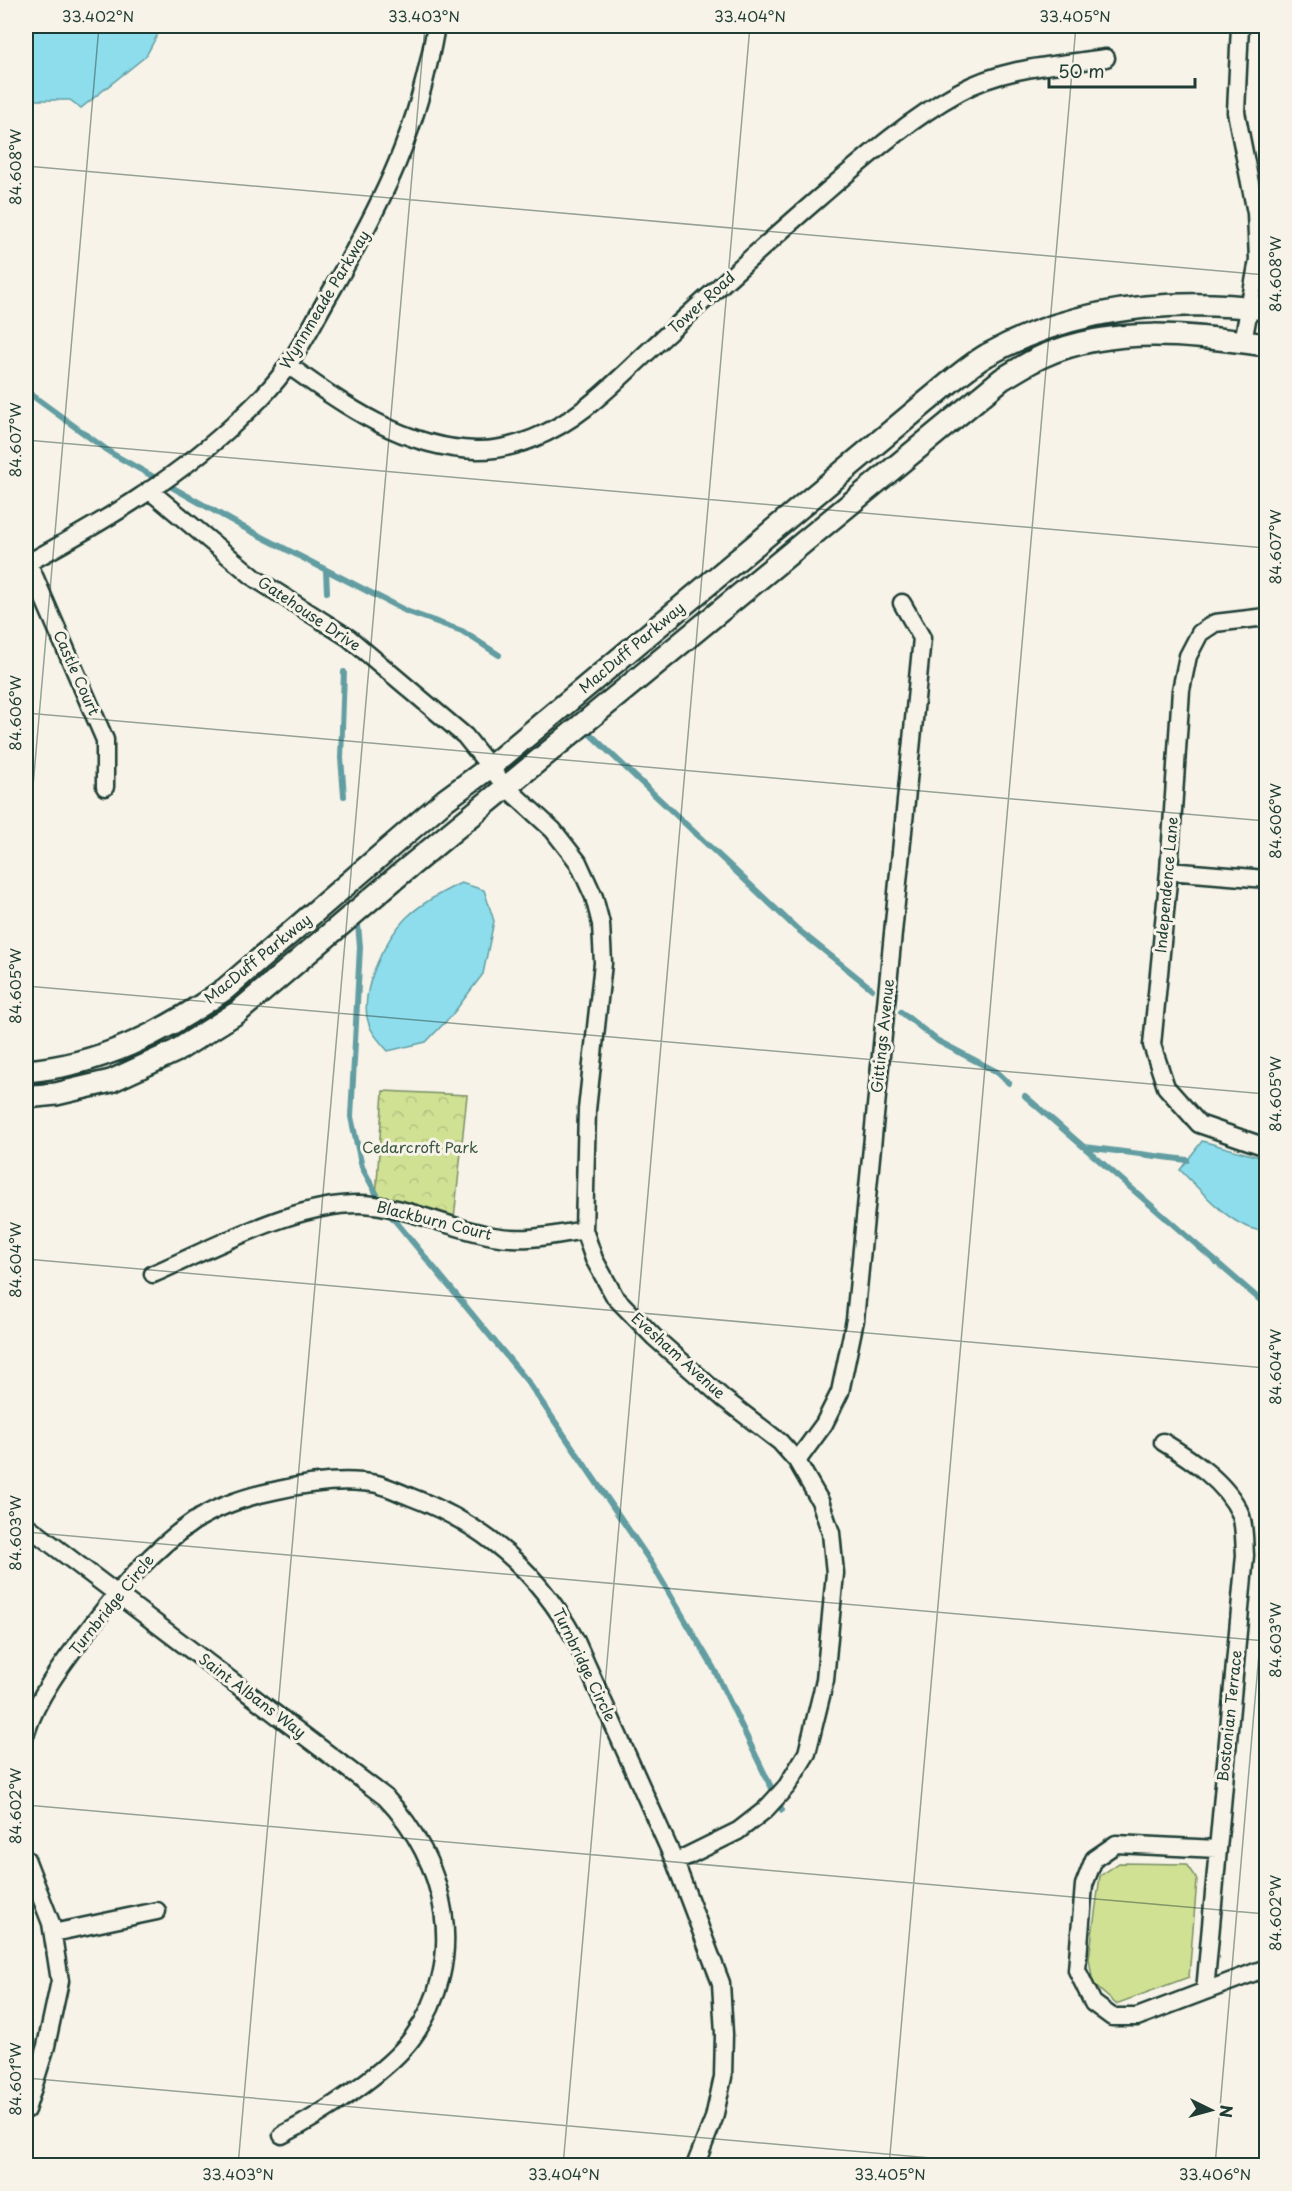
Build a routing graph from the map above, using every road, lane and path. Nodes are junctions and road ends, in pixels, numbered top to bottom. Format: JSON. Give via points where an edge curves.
{"nodes":[{"id":1,"x":436,"y":26,"type":"edge"},
{"id":2,"x":1240,"y":26,"type":"edge"},
{"id":3,"x":1106,"y":58,"type":"dead end"},
{"id":4,"x":1259,"y":308,"type":"edge"},
{"id":5,"x":1244,"y":342,"type":"junction"},
{"id":6,"x":1266,"y":345,"type":"edge"},
{"id":7,"x":288,"y":365,"type":"junction"},
{"id":8,"x":149,"y":490,"type":"junction"},
{"id":9,"x":27,"y":563,"type":"edge"},
{"id":10,"x":902,"y":603,"type":"dead end"},
{"id":11,"x":1266,"y":617,"type":"edge"},
{"id":12,"x":489,"y":767,"type":"junction"},
{"id":13,"x":105,"y":787,"type":"dead end"},
{"id":14,"x":506,"y":787,"type":"junction"},
{"id":15,"x":1169,"y":872,"type":"junction"},
{"id":16,"x":1266,"y":879,"type":"edge"},
{"id":17,"x":26,"y":1071,"type":"edge"},
{"id":18,"x":26,"y":1097,"type":"edge"},
{"id":19,"x":1266,"y":1147,"type":"edge"},
{"id":20,"x":584,"y":1230,"type":"junction"},
{"id":21,"x":153,"y":1274,"type":"dead end"},
{"id":22,"x":1163,"y":1442,"type":"dead end"},
{"id":23,"x":797,"y":1461,"type":"junction"},
{"id":24,"x":26,"y":1525,"type":"edge"},
{"id":25,"x":117,"y":1594,"type":"junction"},
{"id":26,"x":26,"y":1733,"type":"edge"},
{"id":27,"x":1217,"y":1849,"type":"junction"},
{"id":28,"x":26,"y":1859,"type":"edge"},
{"id":29,"x":675,"y":1862,"type":"junction"},
{"id":30,"x":157,"y":1911,"type":"dead end"},
{"id":31,"x":53,"y":1933,"type":"junction"},
{"id":32,"x":1266,"y":1968,"type":"edge"},
{"id":33,"x":1205,"y":1991,"type":"junction"},
{"id":34,"x":26,"y":2109,"type":"edge"},
{"id":35,"x":282,"y":2135,"type":"dead end"},
{"id":36,"x":695,"y":2166,"type":"edge"}],
"edges":[{"from":1,"to":7,"type":"street","name":"Wynnmeade Parkway","via":[[420,104],[393,178]]},
{"from":2,"to":4,"type":"street","via":[[1236,112],[1256,213]]},
{"from":3,"to":7,"type":"street","name":"Tower Road","via":[[1008,72],[962,90],[923,113],[800,214],[584,410],[534,437],[504,448],[477,450],[415,440],[343,403]]},
{"from":4,"to":5,"type":"street"},
{"from":4,"to":12,"type":"street","name":"MacDuff Parkway","via":[[1178,303],[1124,308],[1054,326],[986,356]]},
{"from":5,"to":6,"type":"street","name":"MacDuff Parkway"},
{"from":5,"to":14,"type":"street","name":"MacDuff Parkway","via":[[1132,334],[1044,356],[1002,379]]},
{"from":7,"to":8,"type":"street","name":"Wynnmeade Parkway","via":[[231,428],[186,466]]},
{"from":8,"to":9,"type":"street","name":"Wynnmeade Parkway"},
{"from":8,"to":12,"type":"street","name":"Gatehouse Drive","via":[[256,579],[349,638],[465,736]]},
{"from":9,"to":13,"type":"street","name":"Castle Court","via":[[105,740]]},
{"from":10,"to":23,"type":"street","name":"Gittings Avenue","via":[[922,638],[855,1320],[840,1392],[824,1424]]},
{"from":11,"to":15,"type":"street","name":"Independence Lane","via":[[1215,623],[1200,633],[1188,656],[1181,690]]},
{"from":12,"to":14,"type":"street","name":"Gatehouse Drive"},
{"from":12,"to":17,"type":"street","name":"MacDuff Parkway","via":[[196,1010],[130,1046],[100,1057]]},
{"from":14,"to":18,"type":"street","name":"MacDuff Parkway","via":[[238,1012],[210,1031],[146,1067],[111,1081]]},
{"from":14,"to":20,"type":"street","name":"Evesham Avenue","via":[[553,830],[578,862],[601,924],[603,963],[587,1110]]},
{"from":15,"to":16,"type":"street"},
{"from":15,"to":19,"type":"street","name":"Independence Lane","via":[[1152,1045],[1166,1088],[1199,1124]]},
{"from":20,"to":21,"type":"street","name":"Blackburn Court","via":[[523,1239],[494,1237],[372,1204],[294,1215]]},
{"from":20,"to":23,"type":"street","name":"Evesham Avenue","via":[[594,1259],[615,1297],[654,1337],[780,1442]]},
{"from":22,"to":27,"type":"street","name":"Bostonian Terrace","via":[[1192,1460],[1225,1491],[1241,1514],[1245,1555]]},
{"from":23,"to":29,"type":"street","name":"Evesham Avenue","via":[[820,1501],[831,1533],[835,1573],[820,1699],[807,1753],[767,1808],[738,1831]]},
{"from":24,"to":25,"type":"street","name":"Saint Albans Way"},
{"from":25,"to":26,"type":"street","name":"Turnbridge Circle","via":[[32,1713]]},
{"from":25,"to":29,"type":"street","name":"Turnbridge Circle","via":[[159,1547],[195,1521],[243,1498],[295,1486],[377,1484],[439,1507],[479,1530],[526,1569],[556,1606]]},
{"from":25,"to":35,"type":"street","name":"Saint Albans Way","via":[[385,1797],[417,1836],[431,1861],[442,1897],[447,1935],[437,1992],[412,2038],[384,2066],[320,2115]]},
{"from":27,"to":33,"type":"street","name":"Bostonian Terrace"},
{"from":27,"to":33,"type":"street","via":[[1116,1844],[1094,1859],[1084,1885],[1077,1970],[1093,2003],[1112,2018],[1137,2017]]},
{"from":28,"to":31,"type":"street"},
{"from":29,"to":36,"type":"street","name":"Turnbridge Circle","via":[[720,1983],[724,2034],[723,2077],[714,2118]]},
{"from":30,"to":31,"type":"street"},
{"from":31,"to":34,"type":"street","via":[[60,1981],[46,2046]]},
{"from":32,"to":33,"type":"street"}]}
